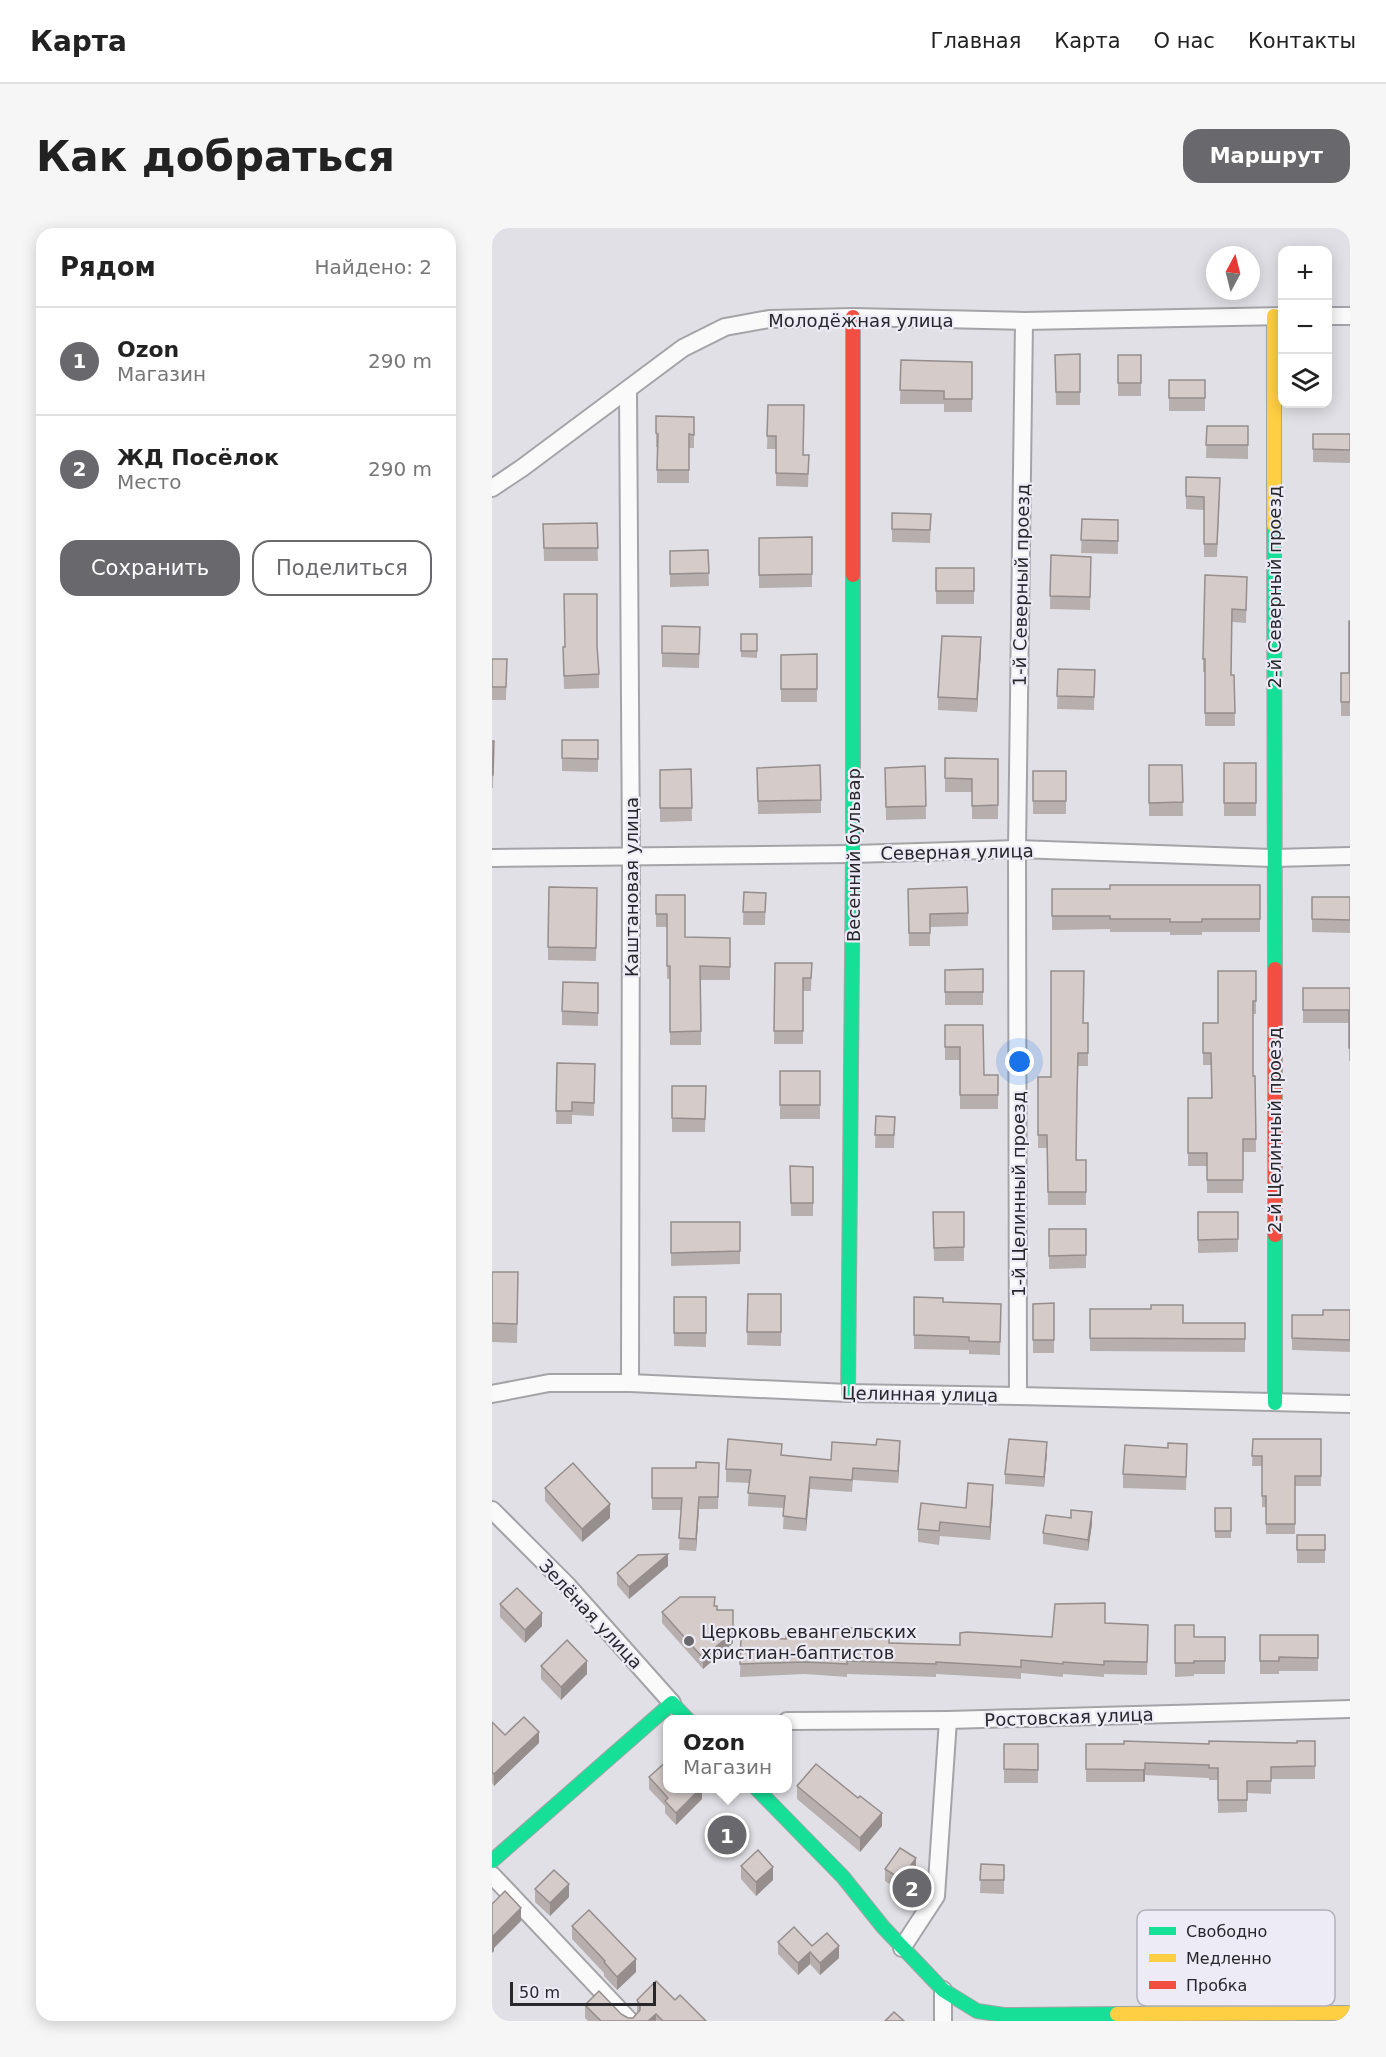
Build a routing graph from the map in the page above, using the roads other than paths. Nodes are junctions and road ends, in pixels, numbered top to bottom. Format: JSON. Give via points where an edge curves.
{"nodes":[{"id":1,"x":1278,"y":316,"type":"edge"},
{"id":2,"x":1332,"y":316,"type":"edge"},
{"id":3,"x":1350,"y":316,"type":"edge"},
{"id":4,"x":853,"y":317,"type":"junction"},
{"id":5,"x":1024,"y":321,"type":"junction"},
{"id":6,"x":628,"y":390,"type":"junction"},
{"id":7,"x":492,"y":488,"type":"edge"},
{"id":8,"x":1017,"y":849,"type":"junction"},
{"id":9,"x":853,"y":854,"type":"junction"},
{"id":10,"x":631,"y":855,"type":"junction"},
{"id":11,"x":1350,"y":856,"type":"edge"},
{"id":12,"x":492,"y":858,"type":"edge"},
{"id":13,"x":1274,"y":858,"type":"junction"},
{"id":14,"x":630,"y":1383,"type":"junction"},
{"id":15,"x":492,"y":1394,"type":"edge"},
{"id":16,"x":848,"y":1394,"type":"junction"},
{"id":17,"x":1018,"y":1395,"type":"junction"},
{"id":18,"x":1275,"y":1403,"type":"junction"},
{"id":19,"x":1350,"y":1404,"type":"edge"},
{"id":20,"x":492,"y":1510,"type":"edge"},
{"id":21,"x":672,"y":1703,"type":"junction"},
{"id":22,"x":1350,"y":1709,"type":"edge"},
{"id":23,"x":684,"y":1715,"type":"edge"},
{"id":24,"x":948,"y":1720,"type":"junction"},
{"id":25,"x":792,"y":1721,"type":"edge"},
{"id":26,"x":761,"y":1793,"type":"edge"},
{"id":27,"x":492,"y":1861,"type":"edge"},
{"id":28,"x":492,"y":1875,"type":"edge"},
{"id":29,"x":902,"y":1948,"type":"junction"},
{"id":30,"x":943,"y":1990,"type":"junction"},
{"id":31,"x":1350,"y":2013,"type":"edge"},
{"id":32,"x":630,"y":2021,"type":"edge"},
{"id":33,"x":943,"y":2021,"type":"edge"}],
"edges":[{"from":1,"to":5,"type":"street","name":"Молодёжная улица"},
{"from":1,"to":13,"type":"street","name":"2-й Северный проезд"},
{"from":2,"to":3,"type":"street"},
{"from":4,"to":5,"type":"street","name":"Молодёжная улица"},
{"from":4,"to":6,"type":"street","name":"Молодёжная улица","via":[[769,319],[725,327],[683,348]]},
{"from":4,"to":9,"type":"street","name":"Весенний бульвар"},
{"from":5,"to":8,"type":"street","name":"1-й Северный проезд"},
{"from":6,"to":7,"type":"street","name":"Молодёжная улица"},
{"from":6,"to":10,"type":"street","name":"Каштановая улица"},
{"from":8,"to":9,"type":"street","name":"Северная улица"},
{"from":8,"to":13,"type":"street","name":"Северная улица"},
{"from":8,"to":17,"type":"street","name":"1-й Целинный проезд"},
{"from":9,"to":10,"type":"street","name":"Северная улица"},
{"from":9,"to":16,"type":"street","name":"Весенний бульвар"},
{"from":10,"to":12,"type":"street","name":"Северная улица"},
{"from":10,"to":14,"type":"street","name":"Каштановая улица"},
{"from":11,"to":13,"type":"street","name":"Северная улица"},
{"from":13,"to":18,"type":"street","name":"2-й Целинный проезд"},
{"from":14,"to":15,"type":"street","name":"Целинная улица","via":[[549,1383]]},
{"from":14,"to":16,"type":"street","name":"Целинная улица"},
{"from":16,"to":17,"type":"street","name":"Целинная улица"},
{"from":17,"to":18,"type":"street","name":"Целинная улица"},
{"from":18,"to":19,"type":"street","name":"Целинная улица"},
{"from":20,"to":21,"type":"street","name":"Зелёная улица","via":[[567,1585]]},
{"from":21,"to":23,"type":"street","name":"Зелёная улица"},
{"from":21,"to":27,"type":"street"},
{"from":22,"to":24,"type":"street","name":"Ростовская улица"},
{"from":24,"to":25,"type":"street","name":"Ростовская улица"},
{"from":24,"to":29,"type":"street","via":[[936,1896]]},
{"from":26,"to":29,"type":"street","via":[[843,1877]]},
{"from":28,"to":32,"type":"street"},
{"from":29,"to":30,"type":"street"},
{"from":30,"to":31,"type":"street","via":[[977,2011],[1004,2015]]},
{"from":30,"to":33,"type":"street"}]}
